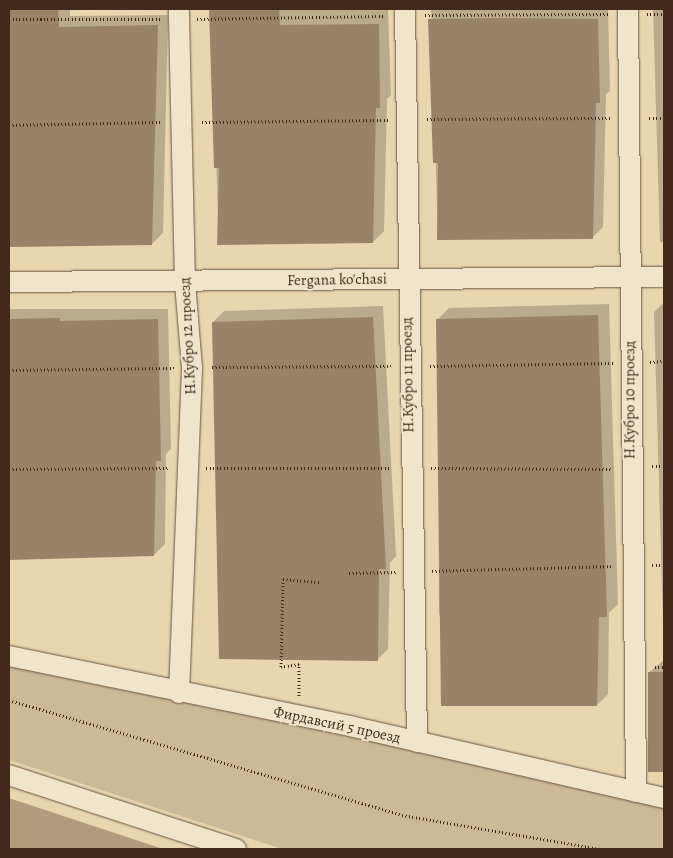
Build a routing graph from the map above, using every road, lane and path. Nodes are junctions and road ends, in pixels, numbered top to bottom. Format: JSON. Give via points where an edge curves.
{"nodes":[{"id":1,"x":628,"y":11,"type":"edge"},
{"id":2,"x":404,"y":12,"type":"edge"},
{"id":3,"x":179,"y":14,"type":"edge"},
{"id":4,"x":664,"y":14,"type":"edge"},
{"id":5,"x":9,"y":19,"type":"edge"},
{"id":6,"x":628,"y":118,"type":"junction"},
{"id":7,"x":664,"y":118,"type":"edge"},
{"id":8,"x":405,"y":119,"type":"junction"},
{"id":9,"x":184,"y":122,"type":"junction"},
{"id":10,"x":9,"y":124,"type":"edge"},
{"id":11,"x":628,"y":277,"type":"junction"},
{"id":12,"x":664,"y":277,"type":"edge"},
{"id":13,"x":406,"y":279,"type":"junction"},
{"id":14,"x":9,"y":282,"type":"edge"},
{"id":15,"x":185,"y":282,"type":"junction"},
{"id":16,"x":664,"y":361,"type":"edge"},
{"id":17,"x":631,"y":362,"type":"junction"},
{"id":18,"x":408,"y":366,"type":"junction"},
{"id":19,"x":192,"y":368,"type":"junction"},
{"id":20,"x":9,"y":370,"type":"edge"},
{"id":21,"x":188,"y":468,"type":"junction"},
{"id":22,"x":410,"y":468,"type":"junction"},
{"id":23,"x":9,"y":469,"type":"edge"},
{"id":24,"x":630,"y":469,"type":"junction"},
{"id":25,"x":632,"y":565,"type":"junction"},
{"id":26,"x":664,"y":565,"type":"edge"},
{"id":27,"x":413,"y":572,"type":"junction"},
{"id":28,"x":349,"y":573,"type":"dead end"},
{"id":29,"x":321,"y":582,"type":"dead end"},
{"id":30,"x":9,"y":656,"type":"edge"},
{"id":31,"x":179,"y":693,"type":"junction"},
{"id":32,"x":9,"y":700,"type":"edge"},
{"id":33,"x":298,"y":716,"type":"junction"},
{"id":34,"x":417,"y":742,"type":"junction"},
{"id":35,"x":9,"y":775,"type":"edge"},
{"id":36,"x":636,"y":792,"type":"junction"},
{"id":37,"x":664,"y":798,"type":"edge"},
{"id":38,"x":236,"y":849,"type":"edge"},
{"id":39,"x":600,"y":849,"type":"edge"}],
"edges":[{"from":1,"to":2,"type":"path"},
{"from":1,"to":4,"type":"path"},
{"from":1,"to":6,"type":"street","name":"Н.Кубро 10 проезд"},
{"from":2,"to":3,"type":"path"},
{"from":2,"to":8,"type":"street","name":"Н.Кубро 11 проезд"},
{"from":3,"to":5,"type":"path"},
{"from":3,"to":9,"type":"street","name":"Н.Кубро 12 проезд"},
{"from":6,"to":7,"type":"path"},
{"from":6,"to":8,"type":"path"},
{"from":6,"to":11,"type":"street","name":"Н.Кубро 10 проезд"},
{"from":8,"to":9,"type":"path"},
{"from":8,"to":13,"type":"street","name":"Н.Кубро 11 проезд"},
{"from":9,"to":10,"type":"path"},
{"from":9,"to":15,"type":"street","name":"Н.Кубро 12 проезд"},
{"from":11,"to":12,"type":"street","name":"Fergana ko'chasi"},
{"from":11,"to":13,"type":"street","name":"Fergana ko'chasi"},
{"from":11,"to":17,"type":"street","name":"Н.Кубро 10 проезд"},
{"from":13,"to":15,"type":"street","name":"Fergana ko'chasi"},
{"from":13,"to":18,"type":"street","name":"Н.Кубро 11 проезд"},
{"from":14,"to":15,"type":"street","name":"Fergana ko'chasi"},
{"from":15,"to":19,"type":"street","name":"Н.Кубро 12 проезд"},
{"from":16,"to":17,"type":"path"},
{"from":17,"to":18,"type":"path"},
{"from":17,"to":24,"type":"street","name":"Н.Кубро 10 проезд"},
{"from":18,"to":19,"type":"path"},
{"from":18,"to":22,"type":"street","name":"Н.Кубро 11 проезд"},
{"from":19,"to":20,"type":"path"},
{"from":19,"to":21,"type":"street","name":"Н.Кубро 12 проезд"},
{"from":21,"to":22,"type":"path"},
{"from":21,"to":23,"type":"path"},
{"from":21,"to":31,"type":"street","name":"Н.Кубро 12 проезд"},
{"from":22,"to":24,"type":"path"},
{"from":22,"to":27,"type":"street","name":"Н.Кубро 11 проезд"},
{"from":24,"to":25,"type":"street","name":"Н.Кубро 10 проезд"},
{"from":25,"to":26,"type":"path"},
{"from":25,"to":27,"type":"path"},
{"from":25,"to":36,"type":"street","name":"Н.Кубро 10 проезд"},
{"from":27,"to":28,"type":"path"},
{"from":27,"to":34,"type":"street","name":"Н.Кубро 11 проезд"},
{"from":29,"to":33,"type":"path","via":[[283,579],[280,667],[299,664]]},
{"from":30,"to":31,"type":"street","name":"Фирдавсий 5 проезд"},
{"from":31,"to":33,"type":"street","name":"Фирдавсий 5 проезд"},
{"from":32,"to":39,"type":"path","via":[[402,815]]},
{"from":33,"to":34,"type":"street","name":"Фирдавсий 5 проезд"},
{"from":34,"to":36,"type":"street","name":"Фирдавсий 5 проезд"},
{"from":35,"to":38,"type":"street"},
{"from":36,"to":37,"type":"street","name":"Фирдавсий 5 проезд"}]}
